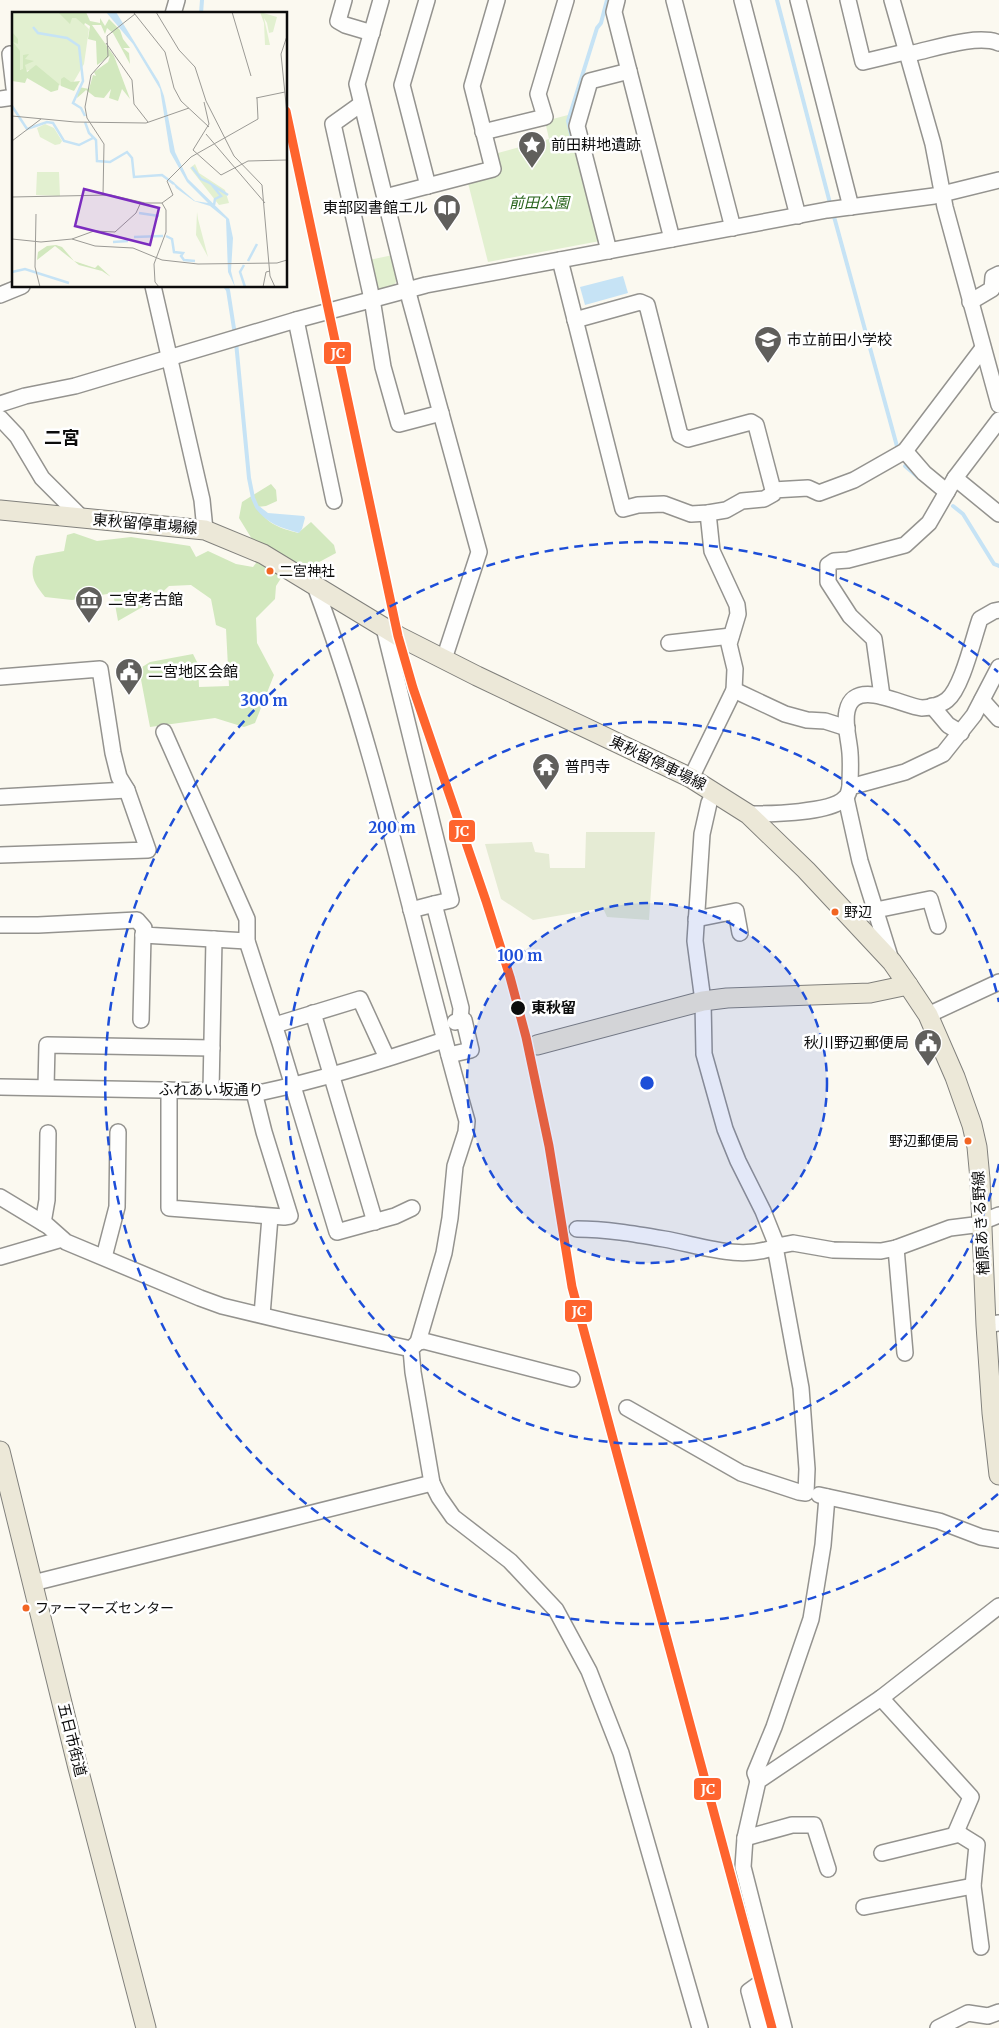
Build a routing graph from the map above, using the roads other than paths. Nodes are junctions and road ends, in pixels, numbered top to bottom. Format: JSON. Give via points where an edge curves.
{"nodes":[{"id":1,"x":344,"y":0,"type":"edge"},
{"id":2,"x":381,"y":0,"type":"edge"},
{"id":3,"x":427,"y":0,"type":"edge"},
{"id":4,"x":497,"y":0,"type":"edge"},
{"id":5,"x":566,"y":0,"type":"edge"},
{"id":6,"x":617,"y":0,"type":"edge"},
{"id":7,"x":674,"y":0,"type":"edge"},
{"id":8,"x":742,"y":0,"type":"edge"},
{"id":9,"x":798,"y":0,"type":"edge"},
{"id":10,"x":848,"y":0,"type":"edge"},
{"id":11,"x":892,"y":0,"type":"edge"},
{"id":12,"x":372,"y":33,"type":"junction"},
{"id":13,"x":999,"y":43,"type":"edge"},
{"id":14,"x":906,"y":52,"type":"junction"},
{"id":15,"x":10,"y":54,"type":"dead end"},
{"id":16,"x":12,"y":71,"type":"edge"},
{"id":17,"x":629,"y":71,"type":"junction"},
{"id":18,"x":361,"y":104,"type":"junction"},
{"id":19,"x":484,"y":132,"type":"junction"},
{"id":20,"x":999,"y":180,"type":"edge"},
{"id":21,"x":428,"y":186,"type":"junction"},
{"id":22,"x":943,"y":194,"type":"junction"},
{"id":23,"x":385,"y":197,"type":"junction"},
{"id":24,"x":839,"y":209,"type":"junction"},
{"id":25,"x":798,"y":216,"type":"junction"},
{"id":26,"x":733,"y":228,"type":"junction"},
{"id":27,"x":672,"y":239,"type":"junction"},
{"id":28,"x":610,"y":251,"type":"junction"},
{"id":29,"x":560,"y":260,"type":"junction"},
{"id":30,"x":999,"y":274,"type":"edge"},
{"id":31,"x":17,"y":288,"type":"edge"},
{"id":32,"x":153,"y":288,"type":"edge"},
{"id":33,"x":408,"y":289,"type":"junction"},
{"id":34,"x":0,"y":295,"type":"edge"},
{"id":35,"x":372,"y":300,"type":"junction"},
{"id":36,"x":970,"y":302,"type":"junction"},
{"id":37,"x":296,"y":320,"type":"junction"},
{"id":38,"x":575,"y":320,"type":"junction"},
{"id":39,"x":983,"y":348,"type":"junction"},
{"id":40,"x":169,"y":358,"type":"junction"},
{"id":41,"x":0,"y":404,"type":"edge"},
{"id":42,"x":999,"y":405,"type":"edge"},
{"id":43,"x":441,"y":413,"type":"junction"},
{"id":44,"x":0,"y":418,"type":"edge"},
{"id":45,"x":999,"y":420,"type":"edge"},
{"id":46,"x":904,"y":451,"type":"junction"},
{"id":47,"x":955,"y":478,"type":"junction"},
{"id":48,"x":773,"y":490,"type":"junction"},
{"id":49,"x":948,"y":492,"type":"junction"},
{"id":50,"x":334,"y":501,"type":"dead end"},
{"id":51,"x":0,"y":510,"type":"edge"},
{"id":52,"x":708,"y":513,"type":"junction"},
{"id":53,"x":999,"y":514,"type":"edge"},
{"id":54,"x":83,"y":519,"type":"junction"},
{"id":55,"x":206,"y":530,"type":"junction"},
{"id":56,"x":315,"y":586,"type":"junction"},
{"id":57,"x":999,"y":610,"type":"edge"},
{"id":58,"x":384,"y":628,"type":"junction"},
{"id":59,"x":732,"y":636,"type":"junction"},
{"id":60,"x":669,"y":643,"type":"dead end"},
{"id":61,"x":444,"y":659,"type":"junction"},
{"id":62,"x":999,"y":667,"type":"edge"},
{"id":63,"x":0,"y":677,"type":"edge"},
{"id":64,"x":734,"y":690,"type":"junction"},
{"id":65,"x":882,"y":696,"type":"junction"},
{"id":66,"x":982,"y":700,"type":"junction"},
{"id":67,"x":932,"y":706,"type":"junction"},
{"id":68,"x":999,"y":719,"type":"edge"},
{"id":69,"x":847,"y":728,"type":"junction"},
{"id":70,"x":164,"y":732,"type":"dead end"},
{"id":71,"x":961,"y":733,"type":"junction"},
{"id":72,"x":692,"y":778,"type":"junction"},
{"id":73,"x":127,"y":790,"type":"junction"},
{"id":74,"x":714,"y":792,"type":"junction"},
{"id":75,"x":848,"y":793,"type":"junction"},
{"id":76,"x":0,"y":797,"type":"edge"},
{"id":77,"x":748,"y":814,"type":"junction"},
{"id":78,"x":0,"y":855,"type":"edge"},
{"id":79,"x":434,"y":904,"type":"junction"},
{"id":80,"x":411,"y":910,"type":"junction"},
{"id":81,"x":876,"y":910,"type":"junction"},
{"id":82,"x":696,"y":919,"type":"junction"},
{"id":83,"x":0,"y":925,"type":"edge"},
{"id":84,"x":938,"y":926,"type":"dead end"},
{"id":85,"x":740,"y":933,"type":"dead end"},
{"id":86,"x":143,"y":935,"type":"junction"},
{"id":87,"x":214,"y":939,"type":"junction"},
{"id":88,"x":247,"y":941,"type":"junction"},
{"id":89,"x":892,"y":962,"type":"junction"},
{"id":90,"x":999,"y":982,"type":"edge"},
{"id":91,"x":908,"y":985,"type":"junction"},
{"id":92,"x":704,"y":1001,"type":"junction"},
{"id":93,"x":313,"y":1013,"type":"junction"},
{"id":94,"x":928,"y":1016,"type":"junction"},
{"id":95,"x":141,"y":1020,"type":"dead end"},
{"id":96,"x":460,"y":1021,"type":"junction"},
{"id":97,"x":274,"y":1025,"type":"junction"},
{"id":98,"x":443,"y":1033,"type":"junction"},
{"id":99,"x":537,"y":1045,"type":"dead end"},
{"id":100,"x":212,"y":1048,"type":"junction"},
{"id":101,"x":448,"y":1055,"type":"junction"},
{"id":102,"x":387,"y":1058,"type":"junction"},
{"id":103,"x":331,"y":1074,"type":"junction"},
{"id":104,"x":293,"y":1086,"type":"junction"},
{"id":105,"x":0,"y":1087,"type":"edge"},
{"id":106,"x":46,"y":1087,"type":"junction"},
{"id":107,"x":169,"y":1090,"type":"junction"},
{"id":108,"x":210,"y":1091,"type":"junction"},
{"id":109,"x":254,"y":1092,"type":"junction"},
{"id":110,"x":118,"y":1132,"type":"dead end"},
{"id":111,"x":48,"y":1133,"type":"dead end"},
{"id":112,"x":0,"y":1197,"type":"edge"},
{"id":113,"x":412,"y":1208,"type":"dead end"},
{"id":114,"x":270,"y":1216,"type":"junction"},
{"id":115,"x":991,"y":1218,"type":"edge"},
{"id":116,"x":375,"y":1222,"type":"junction"},
{"id":117,"x":43,"y":1223,"type":"junction"},
{"id":118,"x":577,"y":1229,"type":"dead end"},
{"id":119,"x":62,"y":1240,"type":"junction"},
{"id":120,"x":777,"y":1246,"type":"junction"},
{"id":121,"x":896,"y":1248,"type":"junction"},
{"id":122,"x":0,"y":1257,"type":"edge"},
{"id":123,"x":104,"y":1258,"type":"junction"},
{"id":124,"x":262,"y":1315,"type":"junction"},
{"id":125,"x":992,"y":1324,"type":"edge"},
{"id":126,"x":415,"y":1345,"type":"junction"},
{"id":127,"x":904,"y":1353,"type":"dead end"},
{"id":128,"x":572,"y":1378,"type":"dead end"},
{"id":129,"x":627,"y":1408,"type":"dead end"},
{"id":130,"x":0,"y":1451,"type":"edge"},
{"id":131,"x":998,"y":1467,"type":"edge"},
{"id":132,"x":432,"y":1482,"type":"junction"},
{"id":133,"x":806,"y":1492,"type":"junction"},
{"id":134,"x":827,"y":1497,"type":"junction"},
{"id":135,"x":7,"y":1506,"type":"edge"},
{"id":136,"x":999,"y":1540,"type":"edge"},
{"id":137,"x":33,"y":1583,"type":"junction"},
{"id":138,"x":999,"y":1606,"type":"edge"},
{"id":139,"x":881,"y":1698,"type":"junction"},
{"id":140,"x":758,"y":1781,"type":"junction"},
{"id":141,"x":960,"y":1834,"type":"junction"},
{"id":142,"x":745,"y":1838,"type":"junction"},
{"id":143,"x":882,"y":1853,"type":"dead end"},
{"id":144,"x":828,"y":1869,"type":"dead end"},
{"id":145,"x":972,"y":1886,"type":"junction"},
{"id":146,"x":864,"y":1907,"type":"dead end"},
{"id":147,"x":981,"y":1947,"type":"dead end"},
{"id":148,"x":770,"y":1976,"type":"junction"},
{"id":149,"x":999,"y":2012,"type":"edge"},
{"id":150,"x":146,"y":2028,"type":"edge"},
{"id":151,"x":700,"y":2028,"type":"edge"},
{"id":152,"x":759,"y":2028,"type":"edge"},
{"id":153,"x":784,"y":2028,"type":"edge"},
{"id":154,"x":938,"y":2028,"type":"edge"}],
"edges":[{"from":1,"to":12,"type":"street","via":[[338,21]]},
{"from":2,"to":12,"type":"street"},
{"from":3,"to":21,"type":"street","via":[[402,85]]},
{"from":4,"to":19,"type":"street","via":[[472,86]]},
{"from":5,"to":19,"type":"street","via":[[538,94],[544,117]]},
{"from":6,"to":17,"type":"street","via":[[614,12]]},
{"from":7,"to":26,"type":"street"},
{"from":8,"to":25,"type":"street"},
{"from":9,"to":24,"type":"street"},
{"from":10,"to":14,"type":"street","via":[[864,62]]},
{"from":11,"to":14,"type":"street"},
{"from":12,"to":18,"type":"street","via":[[357,84]]},
{"from":13,"to":14,"type":"street","via":[[964,41]]},
{"from":14,"to":22,"type":"street","via":[[933,144]]},
{"from":15,"to":16,"type":"street"},
{"from":17,"to":27,"type":"street"},
{"from":17,"to":28,"type":"street","via":[[590,81],[577,126]]},
{"from":18,"to":23,"type":"street"},
{"from":18,"to":35,"type":"street","via":[[333,124]]},
{"from":19,"to":21,"type":"street","via":[[493,169]]},
{"from":20,"to":22,"type":"street"},
{"from":21,"to":23,"type":"street"},
{"from":22,"to":24,"type":"street"},
{"from":22,"to":36,"type":"street"},
{"from":23,"to":33,"type":"street"},
{"from":24,"to":25,"type":"street"},
{"from":25,"to":26,"type":"street"},
{"from":26,"to":27,"type":"street"},
{"from":27,"to":28,"type":"street"},
{"from":28,"to":29,"type":"street"},
{"from":29,"to":33,"type":"street"},
{"from":29,"to":38,"type":"street"},
{"from":30,"to":36,"type":"street","via":[[993,277],[992,289]]},
{"from":31,"to":34,"type":"street"},
{"from":32,"to":40,"type":"street"},
{"from":33,"to":35,"type":"street"},
{"from":33,"to":43,"type":"street"},
{"from":35,"to":37,"type":"street"},
{"from":35,"to":43,"type":"street","via":[[383,367],[398,424]]},
{"from":36,"to":39,"type":"street"},
{"from":37,"to":40,"type":"street"},
{"from":37,"to":50,"type":"street"},
{"from":38,"to":48,"type":"street","via":[[640,302],[647,305],[680,436],[688,439],[751,422],[756,425]]},
{"from":38,"to":52,"type":"street","via":[[623,509],[664,504],[691,514]]},
{"from":39,"to":42,"type":"street"},
{"from":39,"to":46,"type":"street"},
{"from":40,"to":41,"type":"street"},
{"from":40,"to":55,"type":"street"},
{"from":43,"to":61,"type":"street","via":[[479,552]]},
{"from":44,"to":54,"type":"street","via":[[18,436],[42,478]]},
{"from":45,"to":47,"type":"street"},
{"from":46,"to":48,"type":"street","via":[[854,480],[819,492],[808,488]]},
{"from":46,"to":49,"type":"street","via":[[924,474]]},
{"from":47,"to":49,"type":"street"},
{"from":47,"to":53,"type":"street"},
{"from":48,"to":52,"type":"street","via":[[773,494],[764,499],[742,501],[726,510]]},
{"from":49,"to":65,"type":"street","via":[[929,523],[905,545],[828,565],[828,582],[850,616],[874,639]]},
{"from":51,"to":54,"type":"main road","name":"東秋留停車場線"},
{"from":52,"to":59,"type":"street","via":[[712,551],[737,604],[738,614]]},
{"from":54,"to":55,"type":"main road","name":"東秋留停車場線"},
{"from":55,"to":56,"type":"main road","name":"東秋留停車場線","via":[[263,554]]},
{"from":56,"to":58,"type":"main road","name":"東秋留停車場線"},
{"from":56,"to":80,"type":"street","via":[[336,642]]},
{"from":57,"to":67,"type":"street","via":[[980,619],[958,685],[946,701]]},
{"from":58,"to":61,"type":"main road","name":"東秋留停車場線"},
{"from":58,"to":79,"type":"street","via":[[451,900]]},
{"from":59,"to":60,"type":"street"},
{"from":59,"to":64,"type":"street","via":[[729,644],[735,669]]},
{"from":61,"to":72,"type":"main road","name":"東秋留停車場線"},
{"from":62,"to":66,"type":"street"},
{"from":63,"to":73,"type":"street","via":[[100,669],[113,753],[119,777]]},
{"from":64,"to":69,"type":"street","via":[[785,714]]},
{"from":64,"to":72,"type":"street"},
{"from":65,"to":67,"type":"street","via":[[922,708]]},
{"from":65,"to":69,"type":"street","via":[[872,693],[854,699],[847,712]]},
{"from":66,"to":68,"type":"street"},
{"from":66,"to":71,"type":"street"},
{"from":67,"to":71,"type":"street","via":[[948,725]]},
{"from":69,"to":75,"type":"street","via":[[850,755]]},
{"from":70,"to":88,"type":"street","via":[[247,919]]},
{"from":71,"to":75,"type":"street","via":[[943,754]]},
{"from":72,"to":74,"type":"main road","name":"東秋留停車場線"},
{"from":73,"to":76,"type":"street"},
{"from":73,"to":78,"type":"street","via":[[148,850]]},
{"from":74,"to":77,"type":"main road","name":"東秋留停車場線"},
{"from":74,"to":82,"type":"street","via":[[702,834]]},
{"from":75,"to":77,"type":"street","via":[[824,807],[789,814]]},
{"from":75,"to":81,"type":"street","via":[[860,862]]},
{"from":77,"to":89,"type":"main road","name":"東秋留停車場線","via":[[806,870]]},
{"from":79,"to":80,"type":"street"},
{"from":79,"to":96,"type":"street","via":[[461,1008]]},
{"from":80,"to":98,"type":"street"},
{"from":81,"to":84,"type":"street","via":[[930,899]]},
{"from":81,"to":89,"type":"street"},
{"from":82,"to":85,"type":"street","via":[[736,911]]},
{"from":82,"to":92,"type":"street","via":[[697,962]]},
{"from":83,"to":86,"type":"street","via":[[137,920],[144,928]]},
{"from":86,"to":87,"type":"street"},
{"from":86,"to":95,"type":"street"},
{"from":87,"to":88,"type":"street"},
{"from":87,"to":100,"type":"street"},
{"from":88,"to":97,"type":"street"},
{"from":89,"to":91,"type":"main road","name":"東秋留停車場線"},
{"from":90,"to":94,"type":"street"},
{"from":91,"to":92,"type":"main road","via":[[870,993]]},
{"from":91,"to":94,"type":"main road","name":"楢原あきる野線"},
{"from":92,"to":99,"type":"main road"},
{"from":92,"to":120,"type":"street","via":[[704,1054],[719,1107],[738,1162]]},
{"from":93,"to":97,"type":"street"},
{"from":93,"to":102,"type":"street","via":[[360,999]]},
{"from":93,"to":103,"type":"street"},
{"from":94,"to":115,"type":"main road","name":"楢原あきる野線","via":[[972,1125]]},
{"from":96,"to":98,"type":"street","name":"ふれあい坂通り"},
{"from":96,"to":101,"type":"street","via":[[464,1020],[471,1050]]},
{"from":97,"to":104,"type":"street"},
{"from":98,"to":101,"type":"street"},
{"from":98,"to":102,"type":"street","name":"ふれあい坂通り"},
{"from":100,"to":106,"type":"street","via":[[47,1045]]},
{"from":100,"to":108,"type":"street"},
{"from":101,"to":126,"type":"street","via":[[467,1121],[466,1132],[455,1166],[441,1267]]},
{"from":102,"to":103,"type":"street","name":"ふれあい坂通り"},
{"from":103,"to":104,"type":"street","name":"ふれあい坂通り"},
{"from":103,"to":116,"type":"street"},
{"from":104,"to":109,"type":"street","name":"ふれあい坂通り"},
{"from":104,"to":116,"type":"street","via":[[337,1232]]},
{"from":105,"to":106,"type":"street","name":"ふれあい坂通り"},
{"from":106,"to":107,"type":"street","name":"ふれあい坂通り"},
{"from":107,"to":108,"type":"street","name":"ふれあい坂通り"},
{"from":107,"to":114,"type":"street","via":[[170,1208]]},
{"from":108,"to":109,"type":"street","name":"ふれあい坂通り"},
{"from":109,"to":114,"type":"street","via":[[290,1216]]},
{"from":110,"to":123,"type":"street","via":[[117,1206]]},
{"from":111,"to":117,"type":"street","via":[[47,1200]]},
{"from":112,"to":117,"type":"street"},
{"from":113,"to":116,"type":"street"},
{"from":114,"to":124,"type":"street"},
{"from":115,"to":121,"type":"street","via":[[974,1225],[950,1228]]},
{"from":115,"to":125,"type":"main road","name":"楢原あきる野線"},
{"from":117,"to":119,"type":"street"},
{"from":118,"to":120,"type":"street","via":[[605,1229],[724,1252],[748,1252]]},
{"from":119,"to":122,"type":"street"},
{"from":119,"to":123,"type":"street"},
{"from":120,"to":121,"type":"street","via":[[793,1243],[855,1251]]},
{"from":120,"to":133,"type":"street","via":[[782,1295],[801,1388],[808,1469]]},
{"from":121,"to":127,"type":"street"},
{"from":123,"to":124,"type":"street","via":[[207,1301]]},
{"from":124,"to":126,"type":"street"},
{"from":125,"to":131,"type":"main road","name":"楢原あきる野線"},
{"from":126,"to":128,"type":"street","via":[[424,1341]]},
{"from":126,"to":132,"type":"street","via":[[413,1372]]},
{"from":129,"to":133,"type":"street","via":[[741,1473]]},
{"from":130,"to":135,"type":"main road","name":"五日市街道"},
{"from":132,"to":137,"type":"street"},
{"from":132,"to":151,"type":"street","via":[[453,1518],[510,1561],[556,1610],[586,1664],[621,1753]]},
{"from":133,"to":134,"type":"street"},
{"from":134,"to":136,"type":"street","via":[[939,1521],[981,1537]]},
{"from":134,"to":140,"type":"street","via":[[811,1619],[755,1773]]},
{"from":135,"to":137,"type":"main road","name":"五日市街道"},
{"from":137,"to":150,"type":"main road","name":"五日市街道"},
{"from":138,"to":139,"type":"street"},
{"from":139,"to":140,"type":"street"},
{"from":139,"to":141,"type":"street","via":[[971,1796],[956,1832]]},
{"from":140,"to":142,"type":"street"},
{"from":141,"to":143,"type":"street"},
{"from":141,"to":145,"type":"street","via":[[977,1845]]},
{"from":142,"to":144,"type":"street","via":[[792,1825],[814,1825]]},
{"from":142,"to":148,"type":"street","via":[[743,1867]]},
{"from":145,"to":146,"type":"street"},
{"from":145,"to":147,"type":"street"},
{"from":148,"to":152,"type":"street","via":[[749,1991]]},
{"from":148,"to":153,"type":"street"},
{"from":149,"to":154,"type":"street","via":[[988,2016],[968,2013]]}]}
